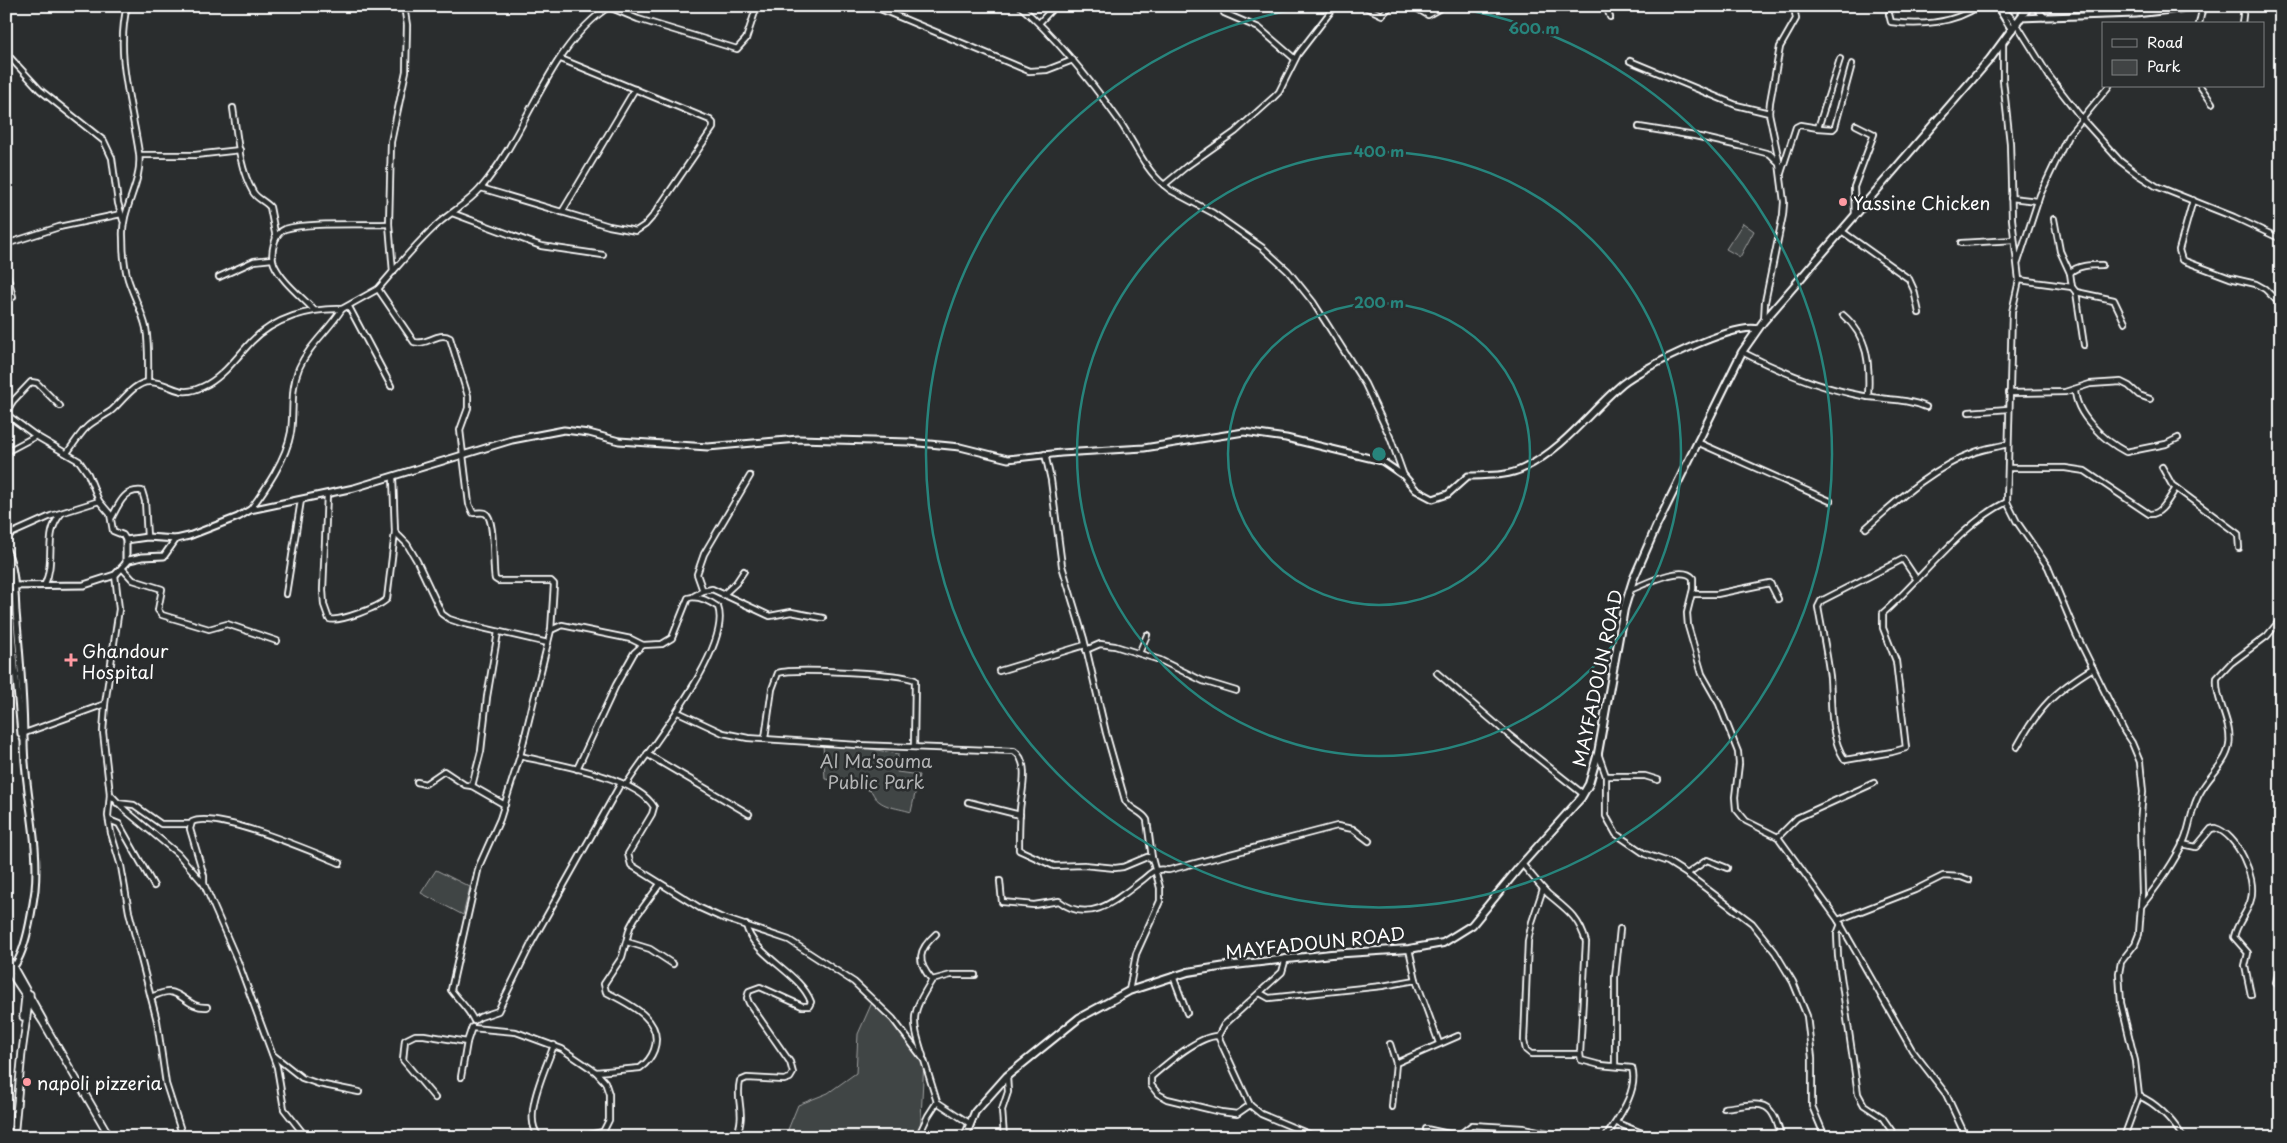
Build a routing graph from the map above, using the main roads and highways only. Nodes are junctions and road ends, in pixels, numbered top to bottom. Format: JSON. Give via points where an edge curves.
{"nodes":[{"id":1,"x":2029,"y":6,"type":"edge"},
{"id":2,"x":6,"y":954,"type":"edge"},
{"id":3,"x":8,"y":969,"type":"edge"},
{"id":4,"x":28,"y":996,"type":"junction"},
{"id":5,"x":14,"y":1137,"type":"edge"},
{"id":6,"x":110,"y":1137,"type":"edge"},
{"id":7,"x":965,"y":1137,"type":"edge"}],
"edges":[{"from":1,"to":7,"type":"main road","name":"MAYFADOUN ROAD","via":[[1990,59],[1758,329],[1742,352],[1656,525],[1630,590],[1589,784],[1483,913],[1464,931],[1443,943],[1226,966],[1173,976],[1130,991],[1079,1018],[1007,1076],[982,1102]]},
{"from":2,"to":4,"type":"main road"},
{"from":3,"to":4,"type":"main road"},
{"from":4,"to":5,"type":"main road"},
{"from":4,"to":6,"type":"main road"}]}
